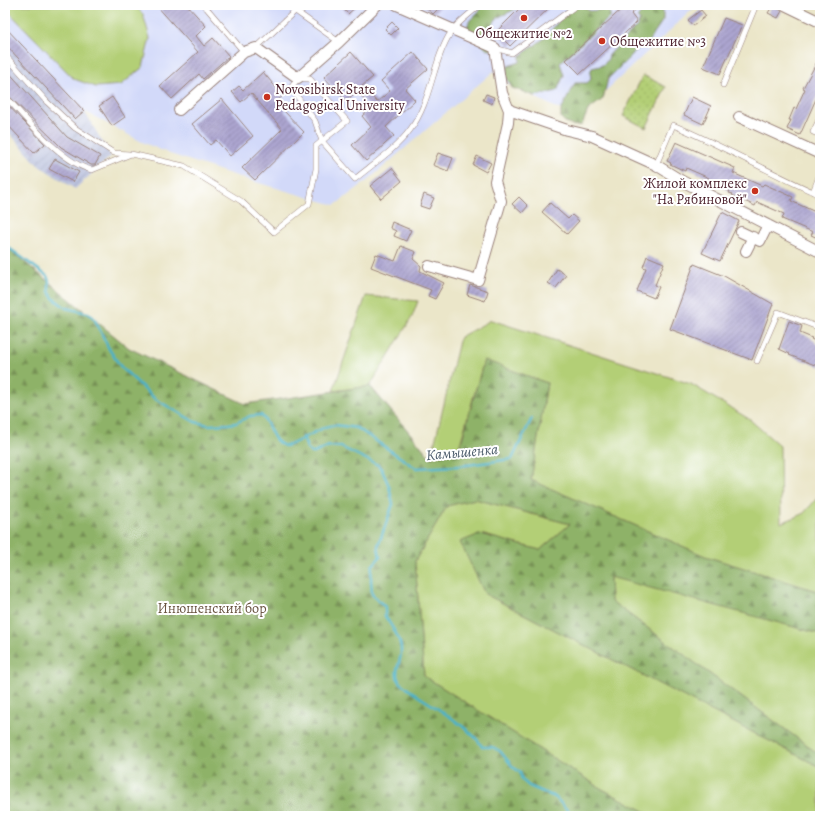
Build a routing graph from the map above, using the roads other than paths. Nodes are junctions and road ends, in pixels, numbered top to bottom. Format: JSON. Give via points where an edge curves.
{"nodes":[{"id":1,"x":204,"y":5,"type":"edge"},
{"id":2,"x":287,"y":5,"type":"edge"},
{"id":3,"x":377,"y":5,"type":"edge"},
{"id":4,"x":397,"y":5,"type":"edge"},
{"id":5,"x":480,"y":5,"type":"edge"},
{"id":6,"x":578,"y":5,"type":"edge"},
{"id":7,"x":756,"y":5,"type":"edge"},
{"id":8,"x":784,"y":5,"type":"edge"},
{"id":9,"x":294,"y":12,"type":"junction"},
{"id":10,"x":820,"y":22,"type":"edge"},
{"id":11,"x":452,"y":30,"type":"junction"},
{"id":12,"x":339,"y":42,"type":"junction"},
{"id":13,"x":256,"y":48,"type":"junction"},
{"id":14,"x":495,"y":48,"type":"junction"},
{"id":15,"x":244,"y":52,"type":"junction"},
{"id":16,"x":5,"y":55,"type":"edge"},
{"id":17,"x":298,"y":78,"type":"junction"},
{"id":18,"x":723,"y":85,"type":"dead end"},
{"id":19,"x":5,"y":96,"type":"edge"},
{"id":20,"x":180,"y":110,"type":"dead end"},
{"id":21,"x":509,"y":110,"type":"junction"},
{"id":22,"x":739,"y":117,"type":"dead end"},
{"id":23,"x":820,"y":118,"type":"edge"},
{"id":24,"x":820,"y":135,"type":"edge"},
{"id":25,"x":322,"y":141,"type":"junction"},
{"id":26,"x":131,"y":154,"type":"junction"},
{"id":27,"x":820,"y":154,"type":"edge"},
{"id":28,"x":656,"y":165,"type":"junction"},
{"id":29,"x":820,"y":174,"type":"edge"},
{"id":30,"x":813,"y":192,"type":"junction"},
{"id":31,"x":820,"y":196,"type":"edge"},
{"id":32,"x":768,"y":225,"type":"junction"},
{"id":33,"x":741,"y":232,"type":"dead end"},
{"id":34,"x":753,"y":237,"type":"junction"},
{"id":35,"x":746,"y":251,"type":"dead end"},
{"id":36,"x":820,"y":252,"type":"edge"},
{"id":37,"x":429,"y":266,"type":"dead end"},
{"id":38,"x":820,"y":328,"type":"edge"},
{"id":39,"x":757,"y":361,"type":"dead end"}],
"edges":[{"from":1,"to":15,"type":"lane"},
{"from":2,"to":9,"type":"lane"},
{"from":3,"to":12,"type":"street"},
{"from":4,"to":11,"type":"street"},
{"from":5,"to":11,"type":"lane"},
{"from":6,"to":14,"type":"lane","via":[[512,53]]},
{"from":7,"to":18,"type":"lane"},
{"from":8,"to":10,"type":"street"},
{"from":9,"to":12,"type":"lane"},
{"from":9,"to":13,"type":"lane"},
{"from":11,"to":14,"type":"street"},
{"from":11,"to":25,"type":"lane","via":[[437,60],[420,113],[410,131],[393,147],[355,179]]},
{"from":12,"to":17,"type":"street"},
{"from":13,"to":15,"type":"street"},
{"from":13,"to":17,"type":"street"},
{"from":14,"to":21,"type":"street","via":[[502,93]]},
{"from":15,"to":20,"type":"street"},
{"from":16,"to":26,"type":"lane","via":[[47,102],[75,128],[114,152]]},
{"from":17,"to":25,"type":"lane","via":[[290,88],[315,121]]},
{"from":17,"to":25,"type":"lane","via":[[310,79],[347,121]]},
{"from":19,"to":26,"type":"lane","via":[[58,151],[85,169],[92,170]]},
{"from":21,"to":28,"type":"street","via":[[592,136]]},
{"from":21,"to":37,"type":"street","via":[[495,181],[501,201],[478,280]]},
{"from":22,"to":27,"type":"street"},
{"from":23,"to":24,"type":"lane","via":[[813,132]]},
{"from":25,"to":26,"type":"lane","via":[[316,146],[316,169],[309,204],[274,232],[241,201],[184,166]]},
{"from":28,"to":30,"type":"lane","via":[[673,125]]},
{"from":28,"to":32,"type":"street"},
{"from":29,"to":30,"type":"lane"},
{"from":30,"to":31,"type":"lane"},
{"from":32,"to":34,"type":"street","via":[[760,241]]},
{"from":32,"to":36,"type":"street"},
{"from":33,"to":34,"type":"street"},
{"from":34,"to":35,"type":"street"},
{"from":38,"to":39,"type":"lane","via":[[778,312]]}]}
